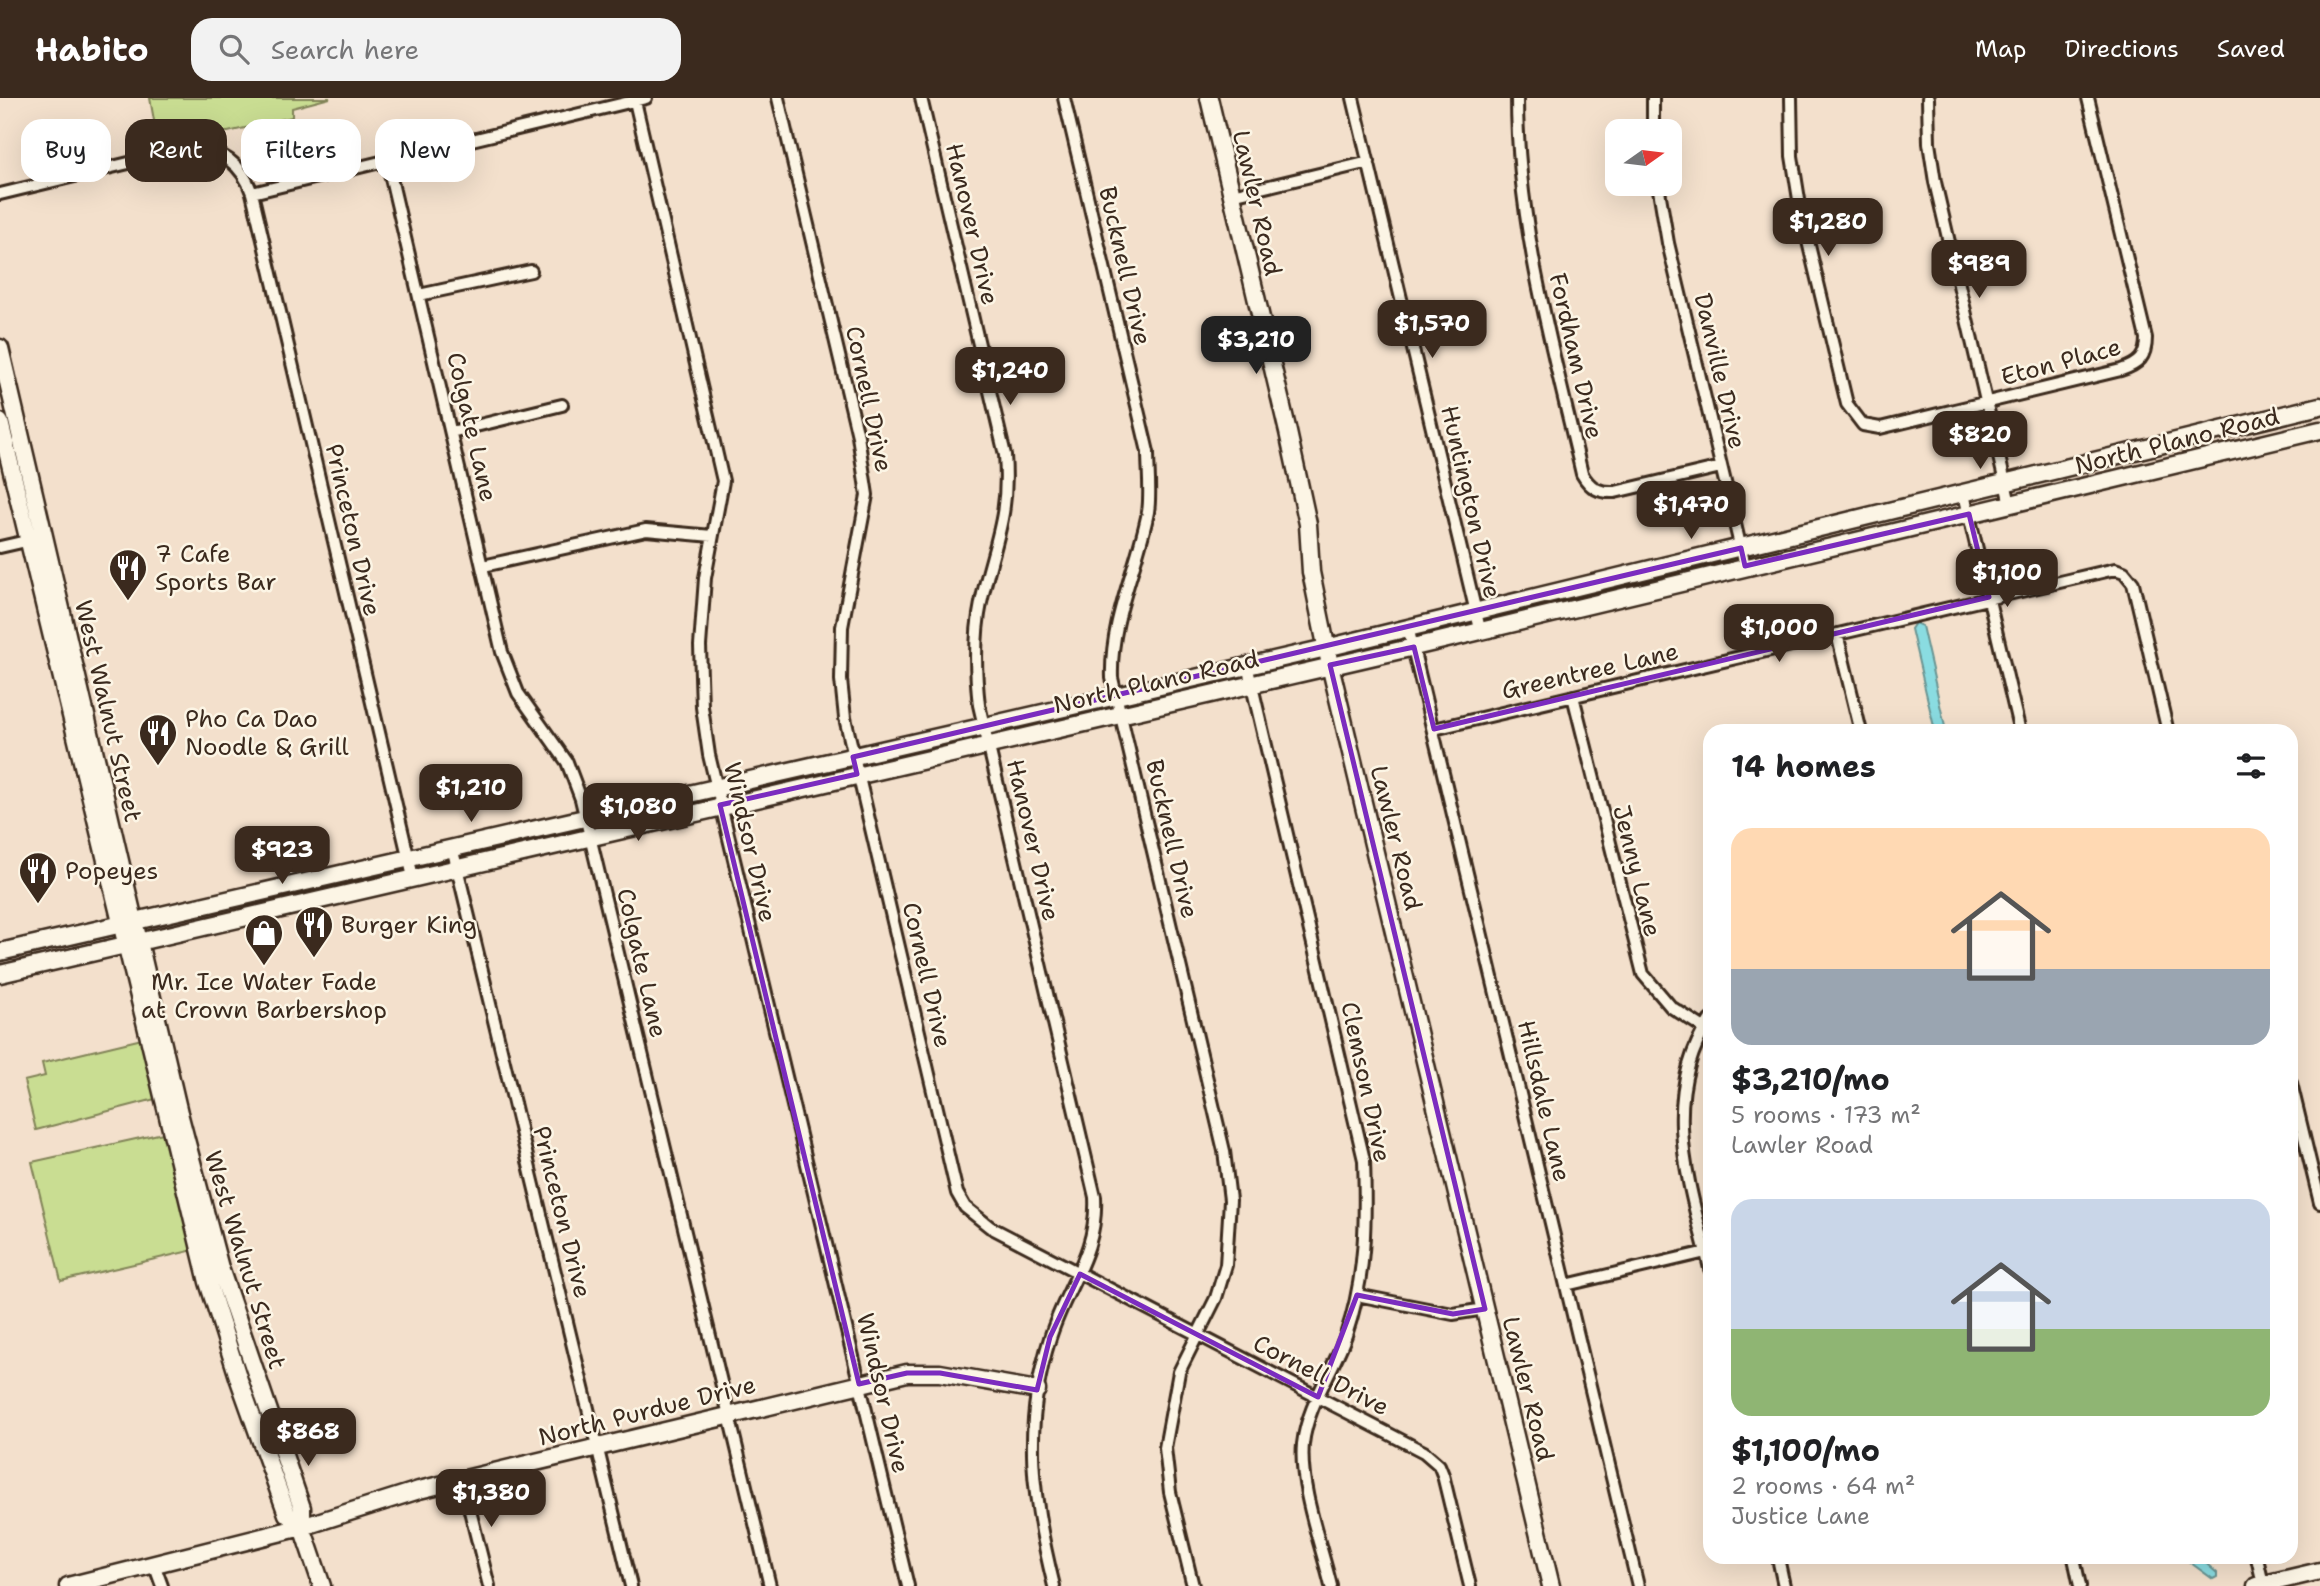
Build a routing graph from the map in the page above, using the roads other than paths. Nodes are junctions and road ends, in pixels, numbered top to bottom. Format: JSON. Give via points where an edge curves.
{"nodes":[{"id":1,"x":778,"y":98,"type":"edge"},
{"id":2,"x":921,"y":98,"type":"edge"},
{"id":3,"x":1064,"y":98,"type":"edge"},
{"id":4,"x":1209,"y":98,"type":"edge"},
{"id":5,"x":1353,"y":98,"type":"edge"},
{"id":6,"x":1517,"y":98,"type":"edge"},
{"id":7,"x":1653,"y":98,"type":"edge"},
{"id":8,"x":1791,"y":98,"type":"edge"},
{"id":9,"x":1928,"y":98,"type":"edge"},
{"id":10,"x":2088,"y":98,"type":"edge"},
{"id":11,"x":640,"y":99,"type":"edge"},
{"id":12,"x":1653,"y":119,"type":"edge"},
{"id":13,"x":475,"y":139,"type":"edge"},
{"id":14,"x":1368,"y":162,"type":"junction"},
{"id":15,"x":375,"y":164,"type":"edge"},
{"id":16,"x":392,"y":182,"type":"edge"},
{"id":17,"x":252,"y":193,"type":"junction"},
{"id":18,"x":0,"y":194,"type":"edge"},
{"id":19,"x":1232,"y":195,"type":"junction"},
{"id":20,"x":1660,"y":196,"type":"edge"},
{"id":21,"x":531,"y":271,"type":"dead end"},
{"id":22,"x":419,"y":295,"type":"junction"},
{"id":23,"x":0,"y":348,"type":"edge"},
{"id":24,"x":6,"y":398,"type":"edge"},
{"id":25,"x":1987,"y":403,"type":"junction"},
{"id":26,"x":562,"y":405,"type":"dead end"},
{"id":27,"x":2320,"y":407,"type":"edge"},
{"id":28,"x":0,"y":422,"type":"edge"},
{"id":29,"x":2320,"y":430,"type":"edge"},
{"id":30,"x":451,"y":432,"type":"junction"},
{"id":31,"x":1721,"y":467,"type":"junction"},
{"id":32,"x":2006,"y":484,"type":"junction"},
{"id":33,"x":1964,"y":494,"type":"junction"},
{"id":34,"x":2010,"y":504,"type":"junction"},
{"id":35,"x":1969,"y":514,"type":"junction"},
{"id":36,"x":712,"y":536,"type":"junction"},
{"id":37,"x":44,"y":537,"type":"junction"},
{"id":38,"x":27,"y":541,"type":"junction"},
{"id":39,"x":0,"y":547,"type":"edge"},
{"id":40,"x":1741,"y":548,"type":"junction"},
{"id":41,"x":483,"y":566,"type":"junction"},
{"id":42,"x":1745,"y":566,"type":"junction"},
{"id":43,"x":1989,"y":597,"type":"junction"},
{"id":44,"x":1475,"y":610,"type":"junction"},
{"id":45,"x":1408,"y":627,"type":"junction"},
{"id":46,"x":1480,"y":629,"type":"junction"},
{"id":47,"x":1837,"y":634,"type":"junction"},
{"id":48,"x":1414,"y":647,"type":"junction"},
{"id":49,"x":1326,"y":648,"type":"junction"},
{"id":50,"x":1247,"y":665,"type":"junction"},
{"id":51,"x":1330,"y":665,"type":"junction"},
{"id":52,"x":1251,"y":684,"type":"junction"},
{"id":53,"x":1116,"y":694,"type":"junction"},
{"id":54,"x":1573,"y":696,"type":"junction"},
{"id":55,"x":1120,"y":714,"type":"junction"},
{"id":56,"x":1859,"y":724,"type":"edge"},
{"id":57,"x":2018,"y":724,"type":"edge"},
{"id":58,"x":2166,"y":724,"type":"edge"},
{"id":59,"x":984,"y":725,"type":"junction"},
{"id":60,"x":1434,"y":729,"type":"junction"},
{"id":61,"x":989,"y":743,"type":"junction"},
{"id":62,"x":852,"y":757,"type":"junction"},
{"id":63,"x":857,"y":774,"type":"junction"},
{"id":64,"x":718,"y":797,"type":"junction"},
{"id":65,"x":586,"y":817,"type":"junction"},
{"id":66,"x":589,"y":836,"type":"junction"},
{"id":67,"x":452,"y":847,"type":"junction"},
{"id":68,"x":409,"y":857,"type":"junction"},
{"id":69,"x":457,"y":867,"type":"junction"},
{"id":70,"x":331,"y":876,"type":"junction"},
{"id":71,"x":413,"y":877,"type":"junction"},
{"id":72,"x":257,"y":893,"type":"junction"},
{"id":73,"x":278,"y":909,"type":"junction"},
{"id":74,"x":127,"y":923,"type":"junction"},
{"id":75,"x":132,"y":942,"type":"junction"},
{"id":76,"x":0,"y":952,"type":"edge"},
{"id":77,"x":0,"y":974,"type":"edge"},
{"id":78,"x":1703,"y":1022,"type":"edge"},
{"id":79,"x":1703,"y":1031,"type":"edge"},
{"id":80,"x":2298,"y":1112,"type":"edge"},
{"id":81,"x":2320,"y":1203,"type":"edge"},
{"id":82,"x":1703,"y":1240,"type":"edge"},
{"id":83,"x":1703,"y":1253,"type":"edge"},
{"id":84,"x":1080,"y":1274,"type":"junction"},
{"id":85,"x":1566,"y":1285,"type":"junction"},
{"id":86,"x":1357,"y":1295,"type":"junction"},
{"id":87,"x":1485,"y":1309,"type":"junction"},
{"id":88,"x":1198,"y":1336,"type":"junction"},
{"id":89,"x":859,"y":1384,"type":"junction"},
{"id":90,"x":1037,"y":1391,"type":"junction"},
{"id":91,"x":1318,"y":1397,"type":"junction"},
{"id":92,"x":728,"y":1415,"type":"junction"},
{"id":93,"x":597,"y":1447,"type":"junction"},
{"id":94,"x":462,"y":1479,"type":"junction"},
{"id":95,"x":302,"y":1527,"type":"junction"},
{"id":96,"x":154,"y":1564,"type":"junction"},
{"id":97,"x":1779,"y":1564,"type":"edge"},
{"id":98,"x":2075,"y":1564,"type":"edge"},
{"id":99,"x":2258,"y":1564,"type":"edge"},
{"id":100,"x":2320,"y":1571,"type":"edge"},
{"id":101,"x":2260,"y":1585,"type":"edge"},
{"id":102,"x":68,"y":1586,"type":"edge"},
{"id":103,"x":162,"y":1586,"type":"edge"},
{"id":104,"x":322,"y":1586,"type":"edge"},
{"id":105,"x":489,"y":1586,"type":"edge"},
{"id":106,"x":631,"y":1586,"type":"edge"},
{"id":107,"x":770,"y":1586,"type":"edge"},
{"id":108,"x":908,"y":1586,"type":"edge"},
{"id":109,"x":1054,"y":1586,"type":"edge"},
{"id":110,"x":1193,"y":1586,"type":"edge"},
{"id":111,"x":1331,"y":1586,"type":"edge"},
{"id":112,"x":1470,"y":1586,"type":"edge"},
{"id":113,"x":1551,"y":1586,"type":"edge"},
{"id":114,"x":1638,"y":1586,"type":"edge"},
{"id":115,"x":1784,"y":1586,"type":"edge"},
{"id":116,"x":2080,"y":1586,"type":"edge"}],
"edges":[{"from":1,"to":62,"type":"street","name":"Cornell Drive","via":[[858,436],[867,495],[842,627],[841,680]]},
{"from":2,"to":59,"type":"street","name":"Hanover Drive","via":[[1005,455],[1006,509],[981,602],[975,663]]},
{"from":3,"to":53,"type":"street","name":"Bucknell Drive","via":[[1148,452],[1148,510],[1111,650]]},
{"from":4,"to":19,"type":"main road","name":"Lawler Road"},
{"from":5,"to":14,"type":"street","name":"Huntington Drive"},
{"from":6,"to":31,"type":"street","name":"Fordham Drive","via":[[1523,206],[1582,474],[1588,484],[1606,493]]},
{"from":7,"to":12,"type":"street"},
{"from":8,"to":25,"type":"street","name":"Eton Place","via":[[1792,156],[1801,212],[1847,404],[1854,417],[1863,425],[1880,428]]},
{"from":9,"to":25,"type":"street","via":[[1935,181]]},
{"from":10,"to":25,"type":"street","name":"Eton Place","via":[[2146,338],[2144,356],[2121,370]]},
{"from":11,"to":13,"type":"street"},
{"from":11,"to":36,"type":"street","name":"Windsor Drive","via":[[721,462],[722,488]]},
{"from":14,"to":19,"type":"street"},
{"from":14,"to":44,"type":"street","name":"Huntington Drive"},
{"from":15,"to":17,"type":"street"},
{"from":16,"to":22,"type":"street","name":"Colgate Lane"},
{"from":17,"to":18,"type":"street","name":"Princeton Drive","via":[[233,162],[207,149],[191,148]]},
{"from":17,"to":68,"type":"street","name":"Princeton Drive"},
{"from":19,"to":49,"type":"main road","name":"Lawler Road","via":[[1308,524],[1311,572]]},
{"from":20,"to":31,"type":"street","name":"Danville Drive"},
{"from":21,"to":22,"type":"street"},
{"from":22,"to":30,"type":"street","name":"Colgate Lane"},
{"from":23,"to":24,"type":"main road","name":"West Walnut Street"},
{"from":24,"to":37,"type":"main road","name":"West Walnut Street"},
{"from":25,"to":32,"type":"street"},
{"from":26,"to":30,"type":"street"},
{"from":27,"to":32,"type":"main road","name":"North Plano Road"},
{"from":28,"to":38,"type":"main road"},
{"from":29,"to":34,"type":"main road","name":"North Plano Road"},
{"from":30,"to":41,"type":"street","name":"Colgate Lane"},
{"from":31,"to":40,"type":"street","name":"Danville Drive"},
{"from":32,"to":33,"type":"main road","name":"North Plano Road"},
{"from":32,"to":34,"type":"street"},
{"from":33,"to":35,"type":"street"},
{"from":33,"to":40,"type":"main road","name":"North Plano Road"},
{"from":34,"to":35,"type":"main road","name":"North Plano Road"},
{"from":35,"to":42,"type":"main road","name":"North Plano Road"},
{"from":35,"to":43,"type":"street"},
{"from":36,"to":41,"type":"street","via":[[646,530]]},
{"from":36,"to":64,"type":"street","name":"Windsor Drive","via":[[700,646],[702,707]]},
{"from":37,"to":38,"type":"street"},
{"from":37,"to":74,"type":"main road","name":"West Walnut Street"},
{"from":38,"to":39,"type":"street"},
{"from":38,"to":74,"type":"main road"},
{"from":40,"to":42,"type":"street","name":"Danville Drive"},
{"from":40,"to":44,"type":"main road","name":"North Plano Road"},
{"from":41,"to":65,"type":"street","name":"Colgate Lane","via":[[509,674],[531,714],[567,762]]},
{"from":42,"to":46,"type":"main road","name":"North Plano Road"},
{"from":43,"to":47,"type":"street","name":"Greentree Lane"},
{"from":43,"to":57,"type":"street"},
{"from":43,"to":58,"type":"street","name":"Greentree Lane","via":[[2105,570],[2124,572],[2133,583]]},
{"from":44,"to":45,"type":"main road","name":"North Plano Road"},
{"from":44,"to":46,"type":"street","name":"Huntington Drive"},
{"from":45,"to":48,"type":"street","name":"Hillsdale Lane"},
{"from":45,"to":49,"type":"main road","name":"North Plano Road"},
{"from":46,"to":48,"type":"main road","name":"North Plano Road"},
{"from":47,"to":54,"type":"street","name":"Greentree Lane"},
{"from":47,"to":56,"type":"street"},
{"from":48,"to":51,"type":"main road","name":"North Plano Road"},
{"from":48,"to":60,"type":"street","name":"Hillsdale Lane"},
{"from":49,"to":50,"type":"main road","name":"North Plano Road"},
{"from":49,"to":51,"type":"main road","name":"Lawler Road"},
{"from":50,"to":52,"type":"street","name":"Clemson Drive"},
{"from":50,"to":53,"type":"main road","name":"North Plano Road"},
{"from":51,"to":52,"type":"main road","name":"North Plano Road"},
{"from":51,"to":87,"type":"main road","name":"Lawler Road"},
{"from":52,"to":55,"type":"main road","name":"North Plano Road"},
{"from":52,"to":86,"type":"street","name":"Clemson Drive","via":[[1364,1160],[1366,1230]]},
{"from":53,"to":55,"type":"street","name":"Bucknell Drive"},
{"from":53,"to":59,"type":"main road","name":"North Plano Road"},
{"from":54,"to":60,"type":"street","name":"Greentree Lane"},
{"from":54,"to":78,"type":"street","name":"Jenny Lane","via":[[1643,974],[1671,1007]]},
{"from":55,"to":61,"type":"main road","name":"North Plano Road"},
{"from":55,"to":88,"type":"street","name":"Bucknell Drive","via":[[1226,1163],[1230,1210],[1226,1265]]},
{"from":59,"to":61,"type":"street","name":"Hanover Drive"},
{"from":59,"to":62,"type":"main road","name":"North Plano Road"},
{"from":60,"to":85,"type":"street","name":"Hillsdale Lane"},
{"from":61,"to":63,"type":"main road","name":"North Plano Road"},
{"from":61,"to":84,"type":"street","name":"Hanover Drive","via":[[1095,1197],[1096,1221]]},
{"from":62,"to":63,"type":"street","name":"Cornell Drive"},
{"from":62,"to":64,"type":"main road","name":"North Plano Road"},
{"from":63,"to":64,"type":"main road","name":"North Plano Road"},
{"from":63,"to":84,"type":"street","name":"Cornell Drive","via":[[957,1193],[977,1220]]},
{"from":64,"to":65,"type":"main road","name":"North Plano Road"},
{"from":64,"to":66,"type":"main road","name":"North Plano Road"},
{"from":64,"to":89,"type":"street","name":"Windsor Drive"},
{"from":65,"to":66,"type":"street","name":"Colgate Lane"},
{"from":65,"to":67,"type":"main road","name":"North Plano Road"},
{"from":66,"to":69,"type":"main road","name":"North Plano Road"},
{"from":66,"to":92,"type":"street","name":"Colgate Lane"},
{"from":67,"to":68,"type":"main road","name":"North Plano Road"},
{"from":67,"to":69,"type":"street","name":"Princeton Drive"},
{"from":68,"to":70,"type":"main road","name":"North Plano Road"},
{"from":68,"to":71,"type":"street","name":"Princeton Drive"},
{"from":69,"to":71,"type":"main road","name":"North Plano Road"},
{"from":69,"to":93,"type":"street","name":"Princeton Drive"},
{"from":70,"to":72,"type":"main road","name":"North Plano Road"},
{"from":70,"to":73,"type":"main road","via":[[290,893]]},
{"from":71,"to":73,"type":"main road","name":"North Plano Road"},
{"from":72,"to":73,"type":"main road"},
{"from":72,"to":74,"type":"main road","name":"North Plano Road"},
{"from":73,"to":75,"type":"main road","name":"North Plano Road"},
{"from":74,"to":75,"type":"main road","name":"West Walnut Street"},
{"from":74,"to":76,"type":"main road","name":"North Plano Road"},
{"from":75,"to":77,"type":"main road","name":"North Plano Road"},
{"from":75,"to":95,"type":"main road","name":"West Walnut Street","via":[[220,1268],[302,1508]]},
{"from":79,"to":82,"type":"street","via":[[1693,1048],[1680,1118],[1684,1163]]},
{"from":80,"to":81,"type":"street"},
{"from":83,"to":85,"type":"street"},
{"from":84,"to":88,"type":"street","name":"Cornell Drive"},
{"from":84,"to":90,"type":"street","name":"Hanover Drive","via":[[1050,1337]]},
{"from":85,"to":114,"type":"street","name":"Hillsdale Lane"},
{"from":86,"to":87,"type":"street","via":[[1452,1314]]},
{"from":86,"to":91,"type":"street","name":"Clemson Drive","via":[[1347,1333]]},
{"from":87,"to":113,"type":"main road","name":"Lawler Road"},
{"from":88,"to":91,"type":"street","name":"Cornell Drive"},
{"from":88,"to":110,"type":"street","name":"Bucknell Drive","via":[[1179,1372],[1166,1448],[1170,1492]]},
{"from":89,"to":90,"type":"main road","name":"North Purdue Drive","via":[[907,1373],[940,1373]]},
{"from":89,"to":92,"type":"main road","name":"North Purdue Drive"},
{"from":89,"to":108,"type":"street","name":"Windsor Drive"},
{"from":90,"to":109,"type":"street","name":"Hanover Drive","via":[[1034,1495]]},
{"from":91,"to":111,"type":"street","name":"Clemson Drive","via":[[1307,1423],[1303,1466]]},
{"from":91,"to":112,"type":"street","name":"Cornell Drive","via":[[1424,1452],[1439,1465]]},
{"from":92,"to":93,"type":"main road","name":"North Purdue Drive"},
{"from":92,"to":107,"type":"street","name":"Colgate Lane"},
{"from":93,"to":94,"type":"main road","name":"North Purdue Drive"},
{"from":93,"to":106,"type":"street","name":"Princeton Drive"},
{"from":94,"to":95,"type":"main road","name":"North Purdue Drive"},
{"from":94,"to":105,"type":"street"},
{"from":95,"to":96,"type":"main road","name":"North Purdue Drive"},
{"from":95,"to":104,"type":"main road","name":"West Walnut Street"},
{"from":96,"to":102,"type":"main road","name":"North Purdue Drive"},
{"from":96,"to":103,"type":"street"},
{"from":97,"to":115,"type":"street"},
{"from":98,"to":116,"type":"street"},
{"from":99,"to":101,"type":"street"},
{"from":100,"to":101,"type":"main road"}]}
